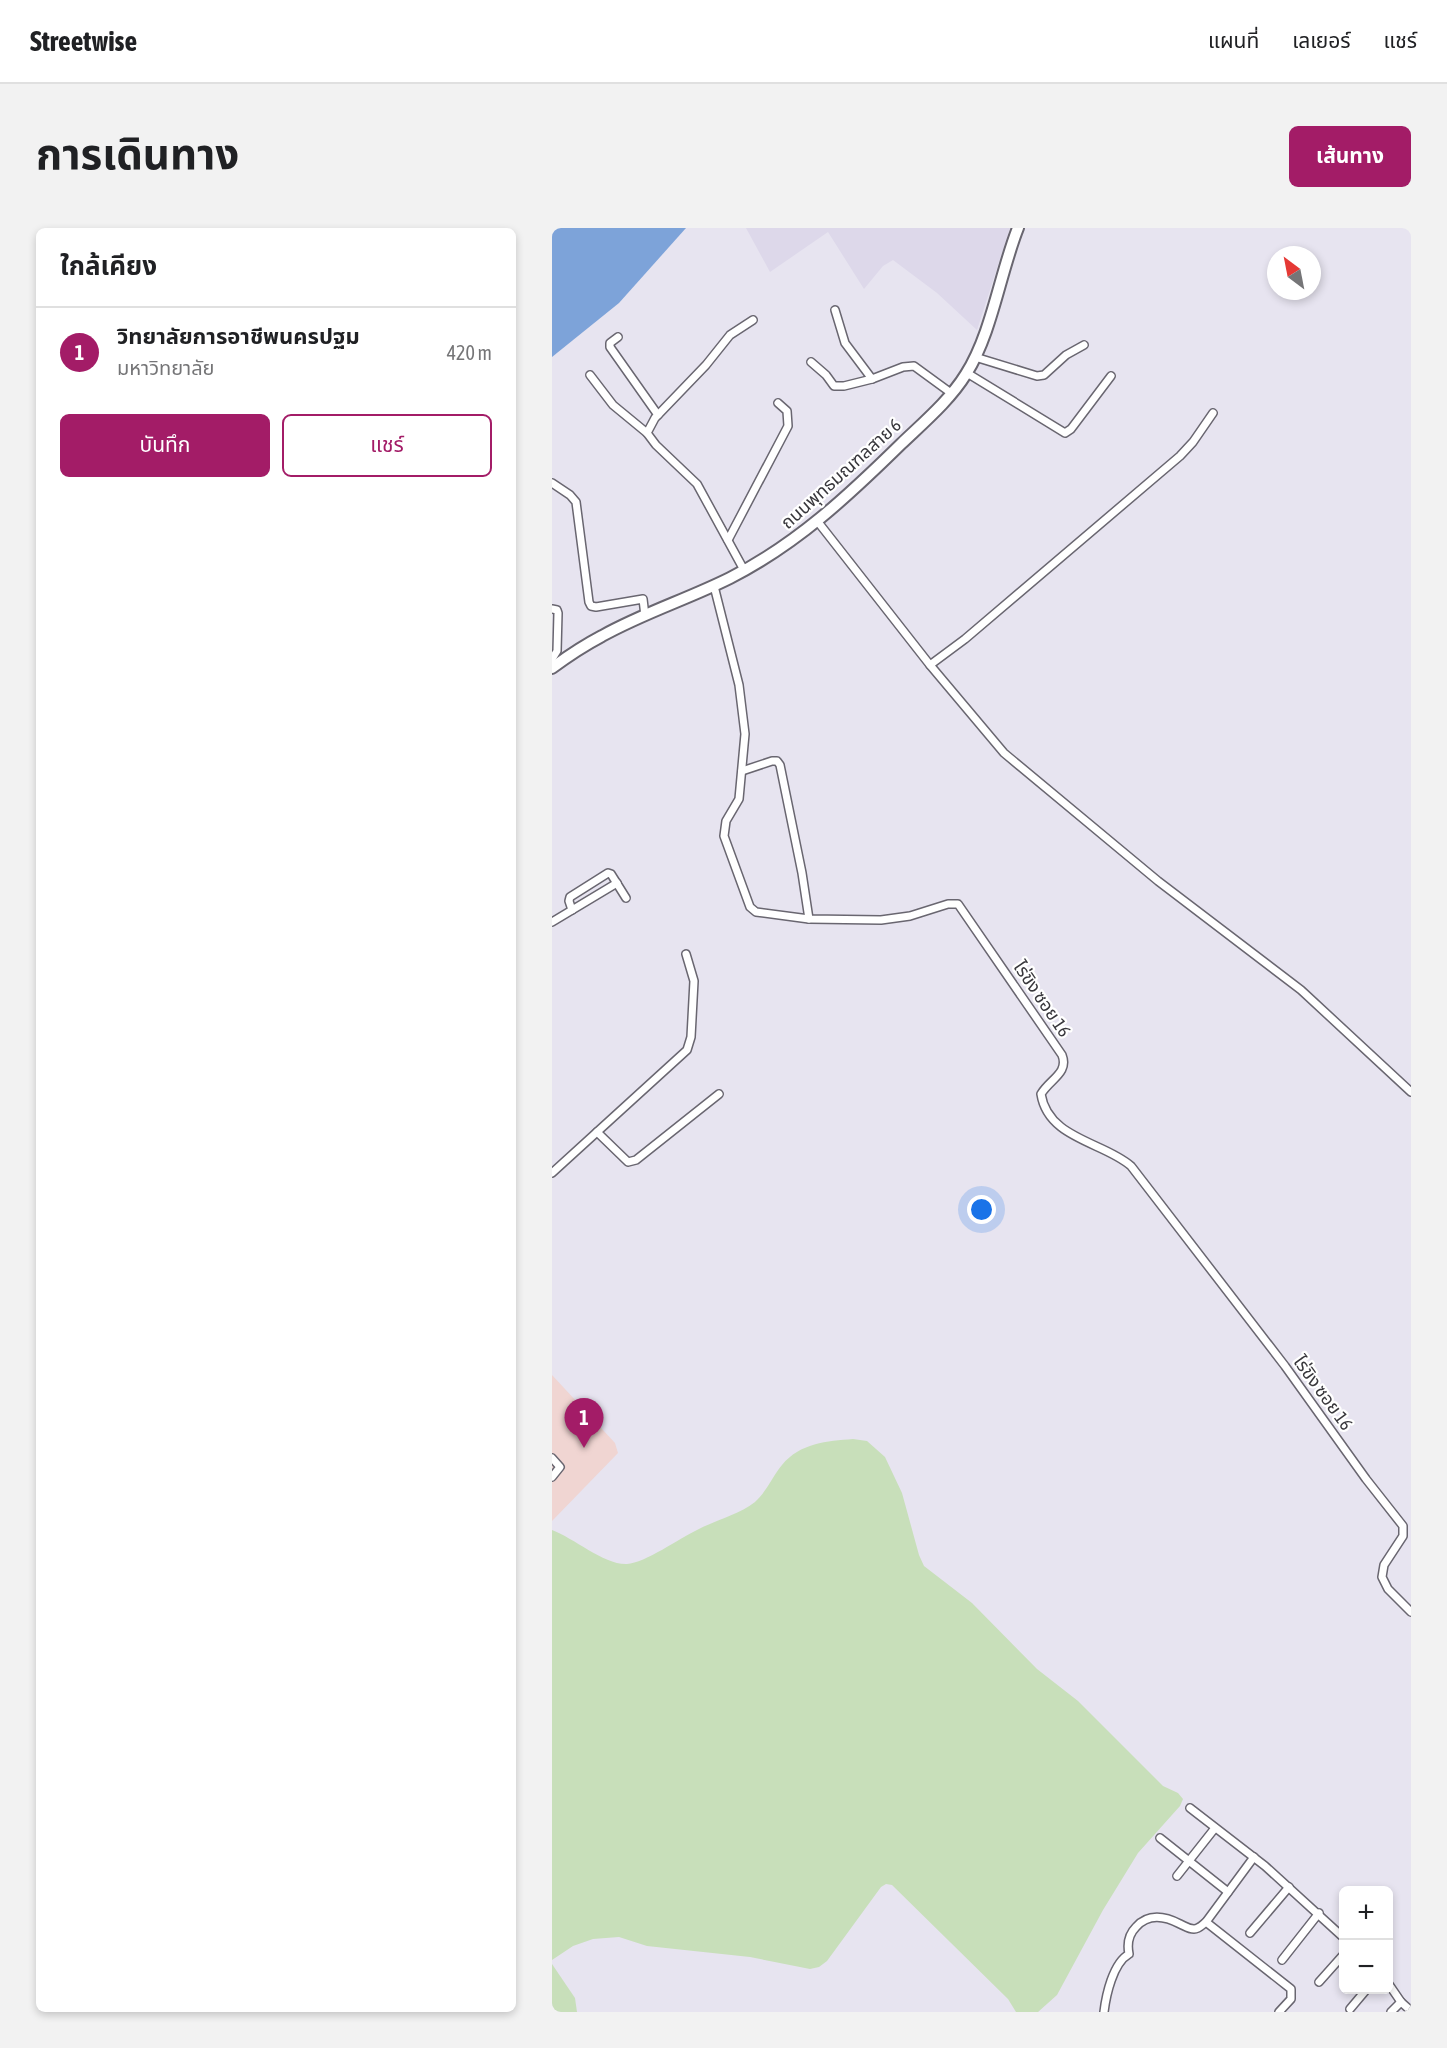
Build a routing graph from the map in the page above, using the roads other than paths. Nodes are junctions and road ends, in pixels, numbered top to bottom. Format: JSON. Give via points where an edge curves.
{"nodes":[{"id":1,"x":1018,"y":228,"type":"edge"},
{"id":2,"x":835,"y":310,"type":"dead end"},
{"id":3,"x":753,"y":320,"type":"dead end"},
{"id":4,"x":618,"y":337,"type":"dead end"},
{"id":5,"x":1084,"y":345,"type":"dead end"},
{"id":6,"x":976,"y":353,"type":"junction"},
{"id":7,"x":811,"y":362,"type":"dead end"},
{"id":8,"x":966,"y":374,"type":"junction"},
{"id":9,"x":590,"y":375,"type":"dead end"},
{"id":10,"x":1111,"y":376,"type":"dead end"},
{"id":11,"x":872,"y":379,"type":"junction"},
{"id":12,"x":951,"y":393,"type":"junction"},
{"id":13,"x":778,"y":403,"type":"dead end"},
{"id":14,"x":1213,"y":413,"type":"dead end"},
{"id":15,"x":658,"y":415,"type":"junction"},
{"id":16,"x":647,"y":433,"type":"junction"},
{"id":17,"x":552,"y":483,"type":"edge"},
{"id":18,"x":818,"y":522,"type":"junction"},
{"id":19,"x":728,"y":540,"type":"junction"},
{"id":20,"x":744,"y":570,"type":"junction"},
{"id":21,"x":714,"y":586,"type":"junction"},
{"id":22,"x":552,"y":609,"type":"edge"},
{"id":23,"x":645,"y":616,"type":"junction"},
{"id":24,"x":553,"y":664,"type":"edge"},
{"id":25,"x":930,"y":665,"type":"junction"},
{"id":26,"x":742,"y":771,"type":"junction"},
{"id":27,"x":617,"y":883,"type":"junction"},
{"id":28,"x":626,"y":898,"type":"dead end"},
{"id":29,"x":572,"y":910,"type":"junction"},
{"id":30,"x":809,"y":919,"type":"junction"},
{"id":31,"x":552,"y":922,"type":"edge"},
{"id":32,"x":686,"y":954,"type":"dead end"},
{"id":33,"x":1411,"y":1092,"type":"edge"},
{"id":34,"x":719,"y":1094,"type":"dead end"},
{"id":35,"x":597,"y":1132,"type":"junction"},
{"id":36,"x":552,"y":1173,"type":"edge"},
{"id":37,"x":552,"y":1458,"type":"edge"},
{"id":38,"x":552,"y":1477,"type":"edge"},
{"id":39,"x":1411,"y":1612,"type":"edge"},
{"id":40,"x":1190,"y":1808,"type":"dead end"},
{"id":41,"x":1215,"y":1828,"type":"junction"},
{"id":42,"x":1160,"y":1838,"type":"dead end"},
{"id":43,"x":1254,"y":1857,"type":"junction"},
{"id":44,"x":1189,"y":1860,"type":"junction"},
{"id":45,"x":1177,"y":1876,"type":"dead end"},
{"id":46,"x":1289,"y":1887,"type":"junction"},
{"id":47,"x":1228,"y":1892,"type":"junction"},
{"id":48,"x":1318,"y":1913,"type":"junction"},
{"id":49,"x":1206,"y":1922,"type":"junction"},
{"id":50,"x":1250,"y":1933,"type":"dead end"},
{"id":51,"x":1339,"y":1933,"type":"edge"},
{"id":52,"x":1282,"y":1959,"type":"dead end"},
{"id":53,"x":1339,"y":1960,"type":"edge"},
{"id":54,"x":1319,"y":1982,"type":"dead end"},
{"id":55,"x":1393,"y":1989,"type":"edge"},
{"id":56,"x":1362,"y":1994,"type":"edge"},
{"id":57,"x":1401,"y":2002,"type":"junction"},
{"id":58,"x":1350,"y":2008,"type":"dead end"},
{"id":59,"x":1411,"y":2011,"type":"edge"},
{"id":60,"x":1104,"y":2012,"type":"edge"},
{"id":61,"x":1279,"y":2012,"type":"edge"},
{"id":62,"x":1391,"y":2012,"type":"edge"}],
"edges":[{"from":1,"to":6,"type":"main road","name":"ถนนพุทธมณฑลสาย 6"},
{"from":2,"to":11,"type":"street","via":[[844,343]]},
{"from":3,"to":15,"type":"street","via":[[730,335]]},
{"from":4,"to":15,"type":"street","via":[[610,347]]},
{"from":5,"to":6,"type":"street","via":[[1044,375],[1036,376]]},
{"from":6,"to":8,"type":"main road","name":"ถนนพุทธมณฑลสาย 6"},
{"from":7,"to":11,"type":"street","via":[[834,386]]},
{"from":8,"to":10,"type":"street","via":[[1065,433]]},
{"from":8,"to":12,"type":"main road","name":"ถนนพุทธมณฑลสาย 6"},
{"from":9,"to":16,"type":"street","via":[[613,405]]},
{"from":11,"to":12,"type":"street","via":[[914,366]]},
{"from":12,"to":18,"type":"main road","name":"ถนนพุทธมณฑลสาย 6"},
{"from":13,"to":19,"type":"street","via":[[787,411],[788,426]]},
{"from":14,"to":25,"type":"street","via":[[1180,456]]},
{"from":15,"to":16,"type":"street"},
{"from":16,"to":19,"type":"street","via":[[697,484]]},
{"from":17,"to":23,"type":"street","via":[[576,502],[591,606],[643,599]]},
{"from":18,"to":20,"type":"main road","name":"ถนนพุทธมณฑลสาย 6"},
{"from":18,"to":25,"type":"street"},
{"from":19,"to":20,"type":"street"},
{"from":20,"to":21,"type":"main road","name":"ถนนพุทธมณฑลสาย 6"},
{"from":21,"to":23,"type":"main road","name":"ถนนพุทธมณฑลสาย 6"},
{"from":21,"to":26,"type":"street","name":"ไร่ขิง ซอย 16","via":[[739,684],[745,734]]},
{"from":22,"to":24,"type":"street","via":[[558,613]]},
{"from":23,"to":24,"type":"main road","name":"ถนนพุทธมณฑลสาย 6"},
{"from":25,"to":33,"type":"street","via":[[1014,762],[1158,881],[1301,990]]},
{"from":26,"to":30,"type":"street","via":[[772,761],[781,766]]},
{"from":26,"to":30,"type":"street","name":"ไร่ขิง ซอย 16","via":[[739,799],[726,821],[724,836],[750,907],[756,912]]},
{"from":27,"to":28,"type":"street"},
{"from":27,"to":29,"type":"street"},
{"from":27,"to":29,"type":"street","via":[[608,873],[570,897]]},
{"from":29,"to":31,"type":"street"},
{"from":30,"to":39,"type":"street","name":"ไร่ขิง ซอย 16","via":[[894,920],[958,904],[1062,1055],[1063,1070],[1041,1094],[1050,1113],[1069,1132],[1131,1166],[1403,1526],[1403,1536],[1384,1565],[1382,1578]]},
{"from":32,"to":35,"type":"street","via":[[694,981],[687,1050]]},
{"from":34,"to":35,"type":"street","via":[[631,1162]]},
{"from":35,"to":36,"type":"street"},
{"from":37,"to":38,"type":"street","via":[[560,1467]]},
{"from":40,"to":41,"type":"street"},
{"from":41,"to":43,"type":"street"},
{"from":41,"to":44,"type":"street"},
{"from":42,"to":44,"type":"street"},
{"from":43,"to":46,"type":"street"},
{"from":43,"to":47,"type":"street"},
{"from":44,"to":45,"type":"street"},
{"from":44,"to":47,"type":"street"},
{"from":46,"to":48,"type":"street"},
{"from":46,"to":50,"type":"street"},
{"from":47,"to":49,"type":"street"},
{"from":48,"to":51,"type":"street"},
{"from":48,"to":52,"type":"street"},
{"from":49,"to":60,"type":"street","via":[[1191,1929],[1162,1917],[1141,1922],[1129,1937],[1129,1954],[1118,1967]]},
{"from":49,"to":61,"type":"street","via":[[1291,1989],[1291,1999]]},
{"from":53,"to":54,"type":"street"},
{"from":55,"to":57,"type":"street"},
{"from":56,"to":58,"type":"street"},
{"from":57,"to":59,"type":"street"},
{"from":57,"to":62,"type":"street"}]}
